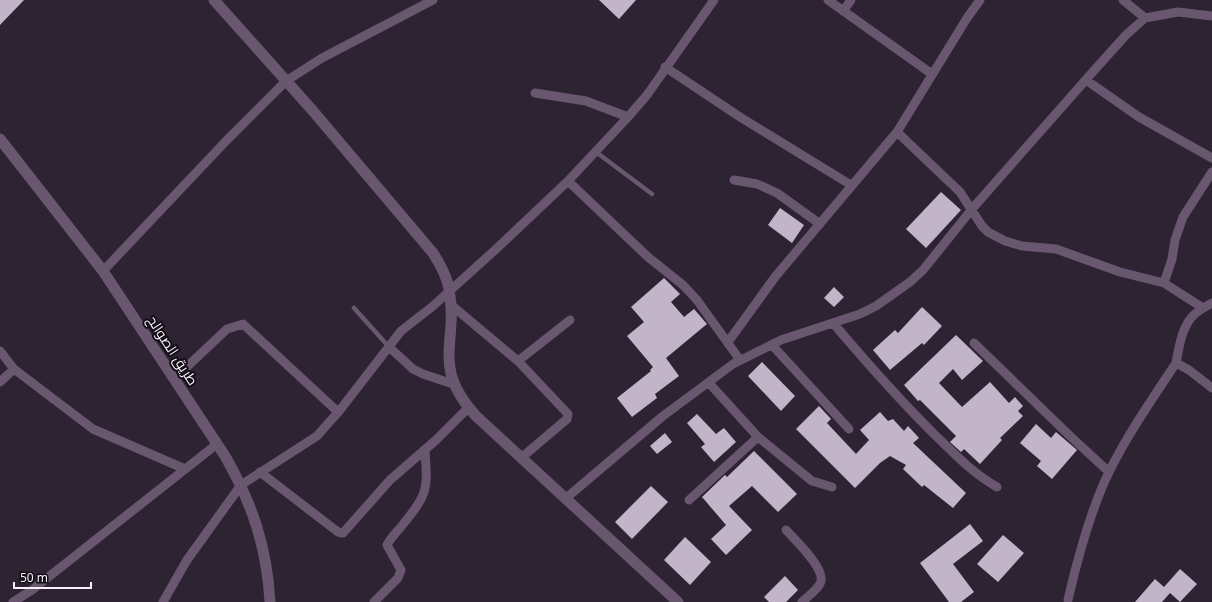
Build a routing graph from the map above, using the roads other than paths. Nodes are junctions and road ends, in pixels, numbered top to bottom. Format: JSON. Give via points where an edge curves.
{"nodes":[{"id":1,"x":214,"y":0,"type":"edge"},
{"id":2,"x":433,"y":0,"type":"edge"},
{"id":3,"x":714,"y":0,"type":"edge"},
{"id":4,"x":828,"y":0,"type":"edge"},
{"id":5,"x":851,"y":0,"type":"edge"},
{"id":6,"x":980,"y":0,"type":"edge"},
{"id":7,"x":1123,"y":0,"type":"edge"},
{"id":8,"x":843,"y":12,"type":"junction"},
{"id":9,"x":1212,"y":16,"type":"edge"},
{"id":10,"x":1145,"y":18,"type":"junction"},
{"id":11,"x":665,"y":67,"type":"junction"},
{"id":12,"x":932,"y":74,"type":"junction"},
{"id":13,"x":1086,"y":80,"type":"junction"},
{"id":14,"x":286,"y":81,"type":"junction"},
{"id":15,"x":536,"y":93,"type":"dead end"},
{"id":16,"x":628,"y":117,"type":"junction"},
{"id":17,"x":897,"y":132,"type":"junction"},
{"id":18,"x":0,"y":139,"type":"edge"},
{"id":19,"x":596,"y":152,"type":"junction"},
{"id":20,"x":1212,"y":158,"type":"edge"},
{"id":21,"x":1212,"y":172,"type":"edge"},
{"id":22,"x":734,"y":180,"type":"dead end"},
{"id":23,"x":568,"y":181,"type":"junction"},
{"id":24,"x":851,"y":185,"type":"junction"},
{"id":25,"x":652,"y":194,"type":"dead end"},
{"id":26,"x":972,"y":209,"type":"junction"},
{"id":27,"x":820,"y":224,"type":"junction"},
{"id":28,"x":104,"y":271,"type":"junction"},
{"id":29,"x":1164,"y":282,"type":"junction"},
{"id":30,"x":449,"y":290,"type":"junction"},
{"id":31,"x":1212,"y":302,"type":"edge"},
{"id":32,"x":450,"y":304,"type":"junction"},
{"id":33,"x":354,"y":308,"type":"dead end"},
{"id":34,"x":1204,"y":308,"type":"junction"},
{"id":35,"x":570,"y":320,"type":"dead end"},
{"id":36,"x":834,"y":324,"type":"junction"},
{"id":37,"x":728,"y":342,"type":"junction"},
{"id":38,"x":974,"y":343,"type":"dead end"},
{"id":39,"x":772,"y":345,"type":"junction"},
{"id":40,"x":389,"y":347,"type":"junction"},
{"id":41,"x":0,"y":351,"type":"edge"},
{"id":42,"x":740,"y":360,"type":"junction"},
{"id":43,"x":518,"y":361,"type":"junction"},
{"id":44,"x":1176,"y":363,"type":"junction"},
{"id":45,"x":14,"y":369,"type":"junction"},
{"id":46,"x":175,"y":378,"type":"junction"},
{"id":47,"x":0,"y":382,"type":"edge"},
{"id":48,"x":453,"y":384,"type":"junction"},
{"id":49,"x":709,"y":384,"type":"junction"},
{"id":50,"x":1212,"y":388,"type":"edge"},
{"id":51,"x":468,"y":408,"type":"junction"},
{"id":52,"x":338,"y":412,"type":"junction"},
{"id":53,"x":849,"y":429,"type":"dead end"},
{"id":54,"x":758,"y":438,"type":"junction"},
{"id":55,"x":217,"y":444,"type":"junction"},
{"id":56,"x":425,"y":449,"type":"junction"},
{"id":57,"x":521,"y":458,"type":"junction"},
{"id":58,"x":185,"y":469,"type":"junction"},
{"id":59,"x":260,"y":472,"type":"junction"},
{"id":60,"x":1109,"y":472,"type":"junction"},
{"id":61,"x":241,"y":484,"type":"junction"},
{"id":62,"x":832,"y":487,"type":"dead end"},
{"id":63,"x":996,"y":487,"type":"dead end"},
{"id":64,"x":565,"y":499,"type":"junction"},
{"id":65,"x":689,"y":500,"type":"dead end"},
{"id":66,"x":786,"y":530,"type":"dead end"},
{"id":67,"x":1070,"y":601,"type":"edge"},
{"id":68,"x":13,"y":602,"type":"edge"},
{"id":69,"x":163,"y":602,"type":"edge"},
{"id":70,"x":270,"y":602,"type":"edge"},
{"id":71,"x":374,"y":602,"type":"edge"},
{"id":72,"x":678,"y":602,"type":"edge"},
{"id":73,"x":802,"y":602,"type":"edge"}],
"edges":[{"from":1,"to":14,"type":"street"},
{"from":2,"to":14,"type":"street","via":[[322,58]]},
{"from":3,"to":11,"type":"street"},
{"from":4,"to":8,"type":"street"},
{"from":5,"to":8,"type":"street"},
{"from":6,"to":12,"type":"street"},
{"from":7,"to":10,"type":"street"},
{"from":8,"to":12,"type":"street"},
{"from":9,"to":10,"type":"street","via":[[1178,12]]},
{"from":10,"to":13,"type":"street","via":[[1126,35]]},
{"from":11,"to":16,"type":"street","via":[[647,95]]},
{"from":11,"to":24,"type":"street","via":[[740,117]]},
{"from":12,"to":17,"type":"street"},
{"from":13,"to":20,"type":"street","via":[[1139,117]]},
{"from":13,"to":26,"type":"street"},
{"from":14,"to":28,"type":"street"},
{"from":14,"to":30,"type":"street","via":[[433,253],[445,274]]},
{"from":15,"to":16,"type":"street","via":[[586,102]]},
{"from":16,"to":19,"type":"street"},
{"from":17,"to":24,"type":"street"},
{"from":17,"to":26,"type":"street","via":[[960,192]]},
{"from":18,"to":28,"type":"street","name":"طريق الصوالح"},
{"from":19,"to":23,"type":"street"},
{"from":19,"to":25,"type":"lane"},
{"from":21,"to":29,"type":"street","via":[[1183,217]]},
{"from":22,"to":27,"type":"street","via":[[757,184],[777,193]]},
{"from":23,"to":30,"type":"street"},
{"from":23,"to":37,"type":"street","via":[[648,257],[683,285]]},
{"from":24,"to":27,"type":"street"},
{"from":26,"to":29,"type":"street","via":[[988,232],[1005,241],[1062,251],[1120,272]]},
{"from":26,"to":36,"type":"street","via":[[923,270],[910,282],[876,306]]},
{"from":27,"to":37,"type":"street","via":[[775,278]]},
{"from":28,"to":46,"type":"street","name":"طريق الصوالح"},
{"from":29,"to":34,"type":"street"},
{"from":30,"to":32,"type":"street"},
{"from":30,"to":40,"type":"street","via":[[401,332]]},
{"from":31,"to":34,"type":"street"},
{"from":32,"to":43,"type":"street"},
{"from":32,"to":48,"type":"street","via":[[448,351]]},
{"from":33,"to":40,"type":"lane"},
{"from":34,"to":44,"type":"street","via":[[1194,314],[1184,331]]},
{"from":35,"to":43,"type":"street"},
{"from":36,"to":39,"type":"street"},
{"from":36,"to":63,"type":"street","via":[[870,367],[942,441],[969,468]]},
{"from":37,"to":42,"type":"street"},
{"from":38,"to":60,"type":"street"},
{"from":39,"to":42,"type":"street"},
{"from":39,"to":53,"type":"street"},
{"from":40,"to":48,"type":"street","via":[[413,369]]},
{"from":40,"to":52,"type":"street"},
{"from":41,"to":45,"type":"street"},
{"from":42,"to":49,"type":"street","via":[[720,372]]},
{"from":43,"to":57,"type":"street","via":[[568,414],[567,419]]},
{"from":44,"to":50,"type":"street"},
{"from":44,"to":60,"type":"street","via":[[1128,436]]},
{"from":45,"to":47,"type":"street"},
{"from":45,"to":58,"type":"street","via":[[93,429]]},
{"from":46,"to":52,"type":"street","via":[[227,328],[243,324]]},
{"from":46,"to":55,"type":"street","name":"طريق الصوالح"},
{"from":48,"to":51,"type":"street"},
{"from":49,"to":54,"type":"street"},
{"from":49,"to":64,"type":"street","via":[[663,416]]},
{"from":51,"to":56,"type":"street"},
{"from":51,"to":57,"type":"street"},
{"from":52,"to":59,"type":"street","via":[[317,436]]},
{"from":54,"to":62,"type":"street","via":[[812,481]]},
{"from":54,"to":65,"type":"street"},
{"from":55,"to":58,"type":"street"},
{"from":55,"to":61,"type":"street","name":"طريق الصوالح"},
{"from":56,"to":59,"type":"street","via":[[390,480],[341,533]]},
{"from":56,"to":71,"type":"street","via":[[425,493],[418,506],[387,545],[401,570],[398,578]]},
{"from":57,"to":64,"type":"street"},
{"from":58,"to":68,"type":"street","via":[[32,590]]},
{"from":59,"to":61,"type":"street"},
{"from":60,"to":67,"type":"street","via":[[1073,578]]},
{"from":61,"to":69,"type":"street","via":[[187,560]]},
{"from":61,"to":70,"type":"street","name":"طريق الصوالح","via":[[258,528],[264,552]]},
{"from":64,"to":72,"type":"street"},
{"from":66,"to":73,"type":"street","via":[[819,567],[821,580],[818,587]]}]}
